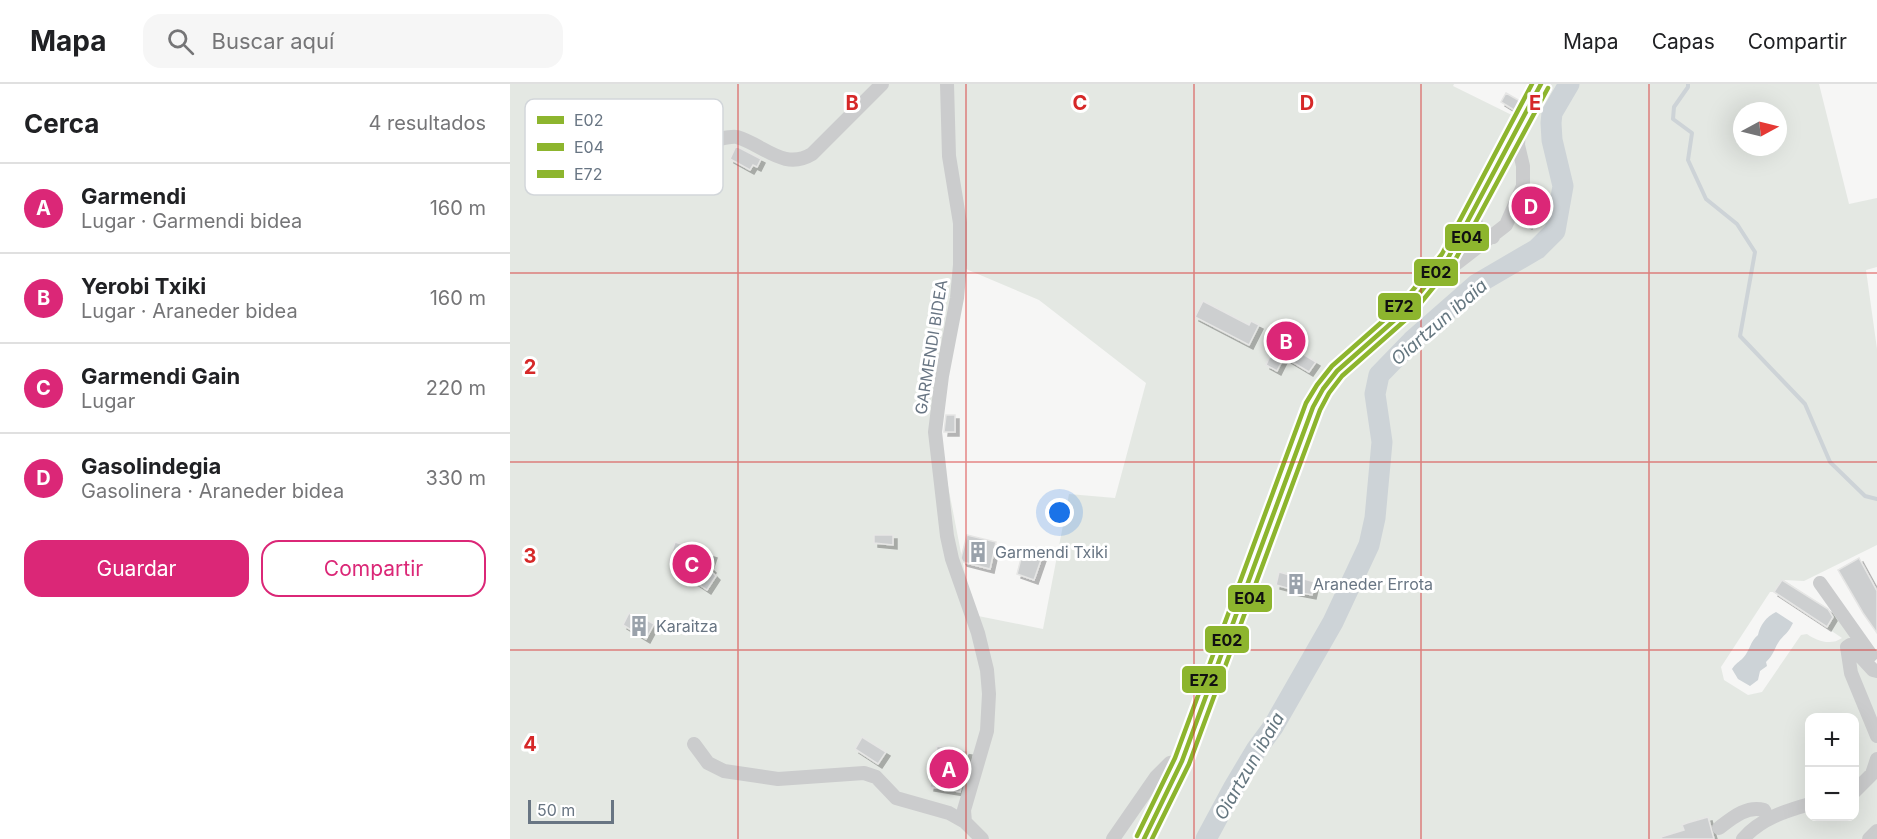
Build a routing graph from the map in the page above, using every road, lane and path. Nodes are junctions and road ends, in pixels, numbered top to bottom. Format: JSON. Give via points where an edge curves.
{"nodes":[{"id":1,"x":882,"y":84,"type":"edge"},
{"id":2,"x":946,"y":84,"type":"edge"},
{"id":3,"x":1541,"y":84,"type":"edge"},
{"id":4,"x":1520,"y":124,"type":"junction"},
{"id":5,"x":723,"y":138,"type":"edge"},
{"id":6,"x":1506,"y":151,"type":"junction"},
{"id":7,"x":1523,"y":166,"type":"junction"},
{"id":8,"x":1473,"y":212,"type":"junction"},
{"id":9,"x":1493,"y":237,"type":"junction"},
{"id":10,"x":1426,"y":287,"type":"junction"},
{"id":11,"x":1820,"y":583,"type":"dead end"},
{"id":12,"x":1877,"y":662,"type":"edge"},
{"id":13,"x":1877,"y":671,"type":"edge"},
{"id":14,"x":1877,"y":736,"type":"edge"},
{"id":15,"x":694,"y":744,"type":"dead end"},
{"id":16,"x":1877,"y":759,"type":"edge"},
{"id":17,"x":1182,"y":761,"type":"junction"},
{"id":18,"x":1859,"y":787,"type":"edge"},
{"id":19,"x":1805,"y":805,"type":"edge"},
{"id":20,"x":1768,"y":819,"type":"junction"},
{"id":21,"x":964,"y":822,"type":"junction"},
{"id":22,"x":1719,"y":828,"type":"dead end"},
{"id":23,"x":1877,"y":831,"type":"edge"},
{"id":24,"x":982,"y":839,"type":"edge"},
{"id":25,"x":1113,"y":839,"type":"edge"},
{"id":26,"x":1144,"y":839,"type":"edge"},
{"id":27,"x":1743,"y":839,"type":"edge"},
{"id":28,"x":1869,"y":839,"type":"edge"}],
"edges":[{"from":1,"to":5,"type":"street","via":[[804,158],[784,159],[735,136]]},
{"from":2,"to":21,"type":"street","name":"GARMENDI BIDEA","via":[[950,156],[960,223],[960,265],[935,432],[947,536],[978,633],[989,694],[987,730]]},
{"from":3,"to":4,"type":"street"},
{"from":4,"to":6,"type":"street"},
{"from":4,"to":7,"type":"street","via":[[1518,145]]},
{"from":6,"to":7,"type":"street"},
{"from":6,"to":8,"type":"street"},
{"from":7,"to":9,"type":"street","via":[[1523,186],[1506,225]]},
{"from":8,"to":9,"type":"street","via":[[1478,231]]},
{"from":8,"to":10,"type":"street","via":[[1448,258]]},
{"from":9,"to":10,"type":"street"},
{"from":10,"to":17,"type":"street","via":[[1405,311],[1337,371],[1313,407]]},
{"from":11,"to":12,"type":"street"},
{"from":13,"to":14,"type":"street","via":[[1850,645],[1847,647],[1851,673]]},
{"from":15,"to":21,"type":"street","via":[[708,762],[724,771],[778,779],[864,773],[876,777],[896,798],[949,813]]},
{"from":16,"to":18,"type":"street","via":[[1872,774]]},
{"from":17,"to":25,"type":"street","via":[[1170,763],[1156,777]]},
{"from":17,"to":26,"type":"street"},
{"from":19,"to":20,"type":"street"},
{"from":20,"to":22,"type":"street","via":[[1764,810],[1755,807]]},
{"from":20,"to":27,"type":"street"},
{"from":21,"to":24,"type":"street"},
{"from":23,"to":28,"type":"street"}]}
